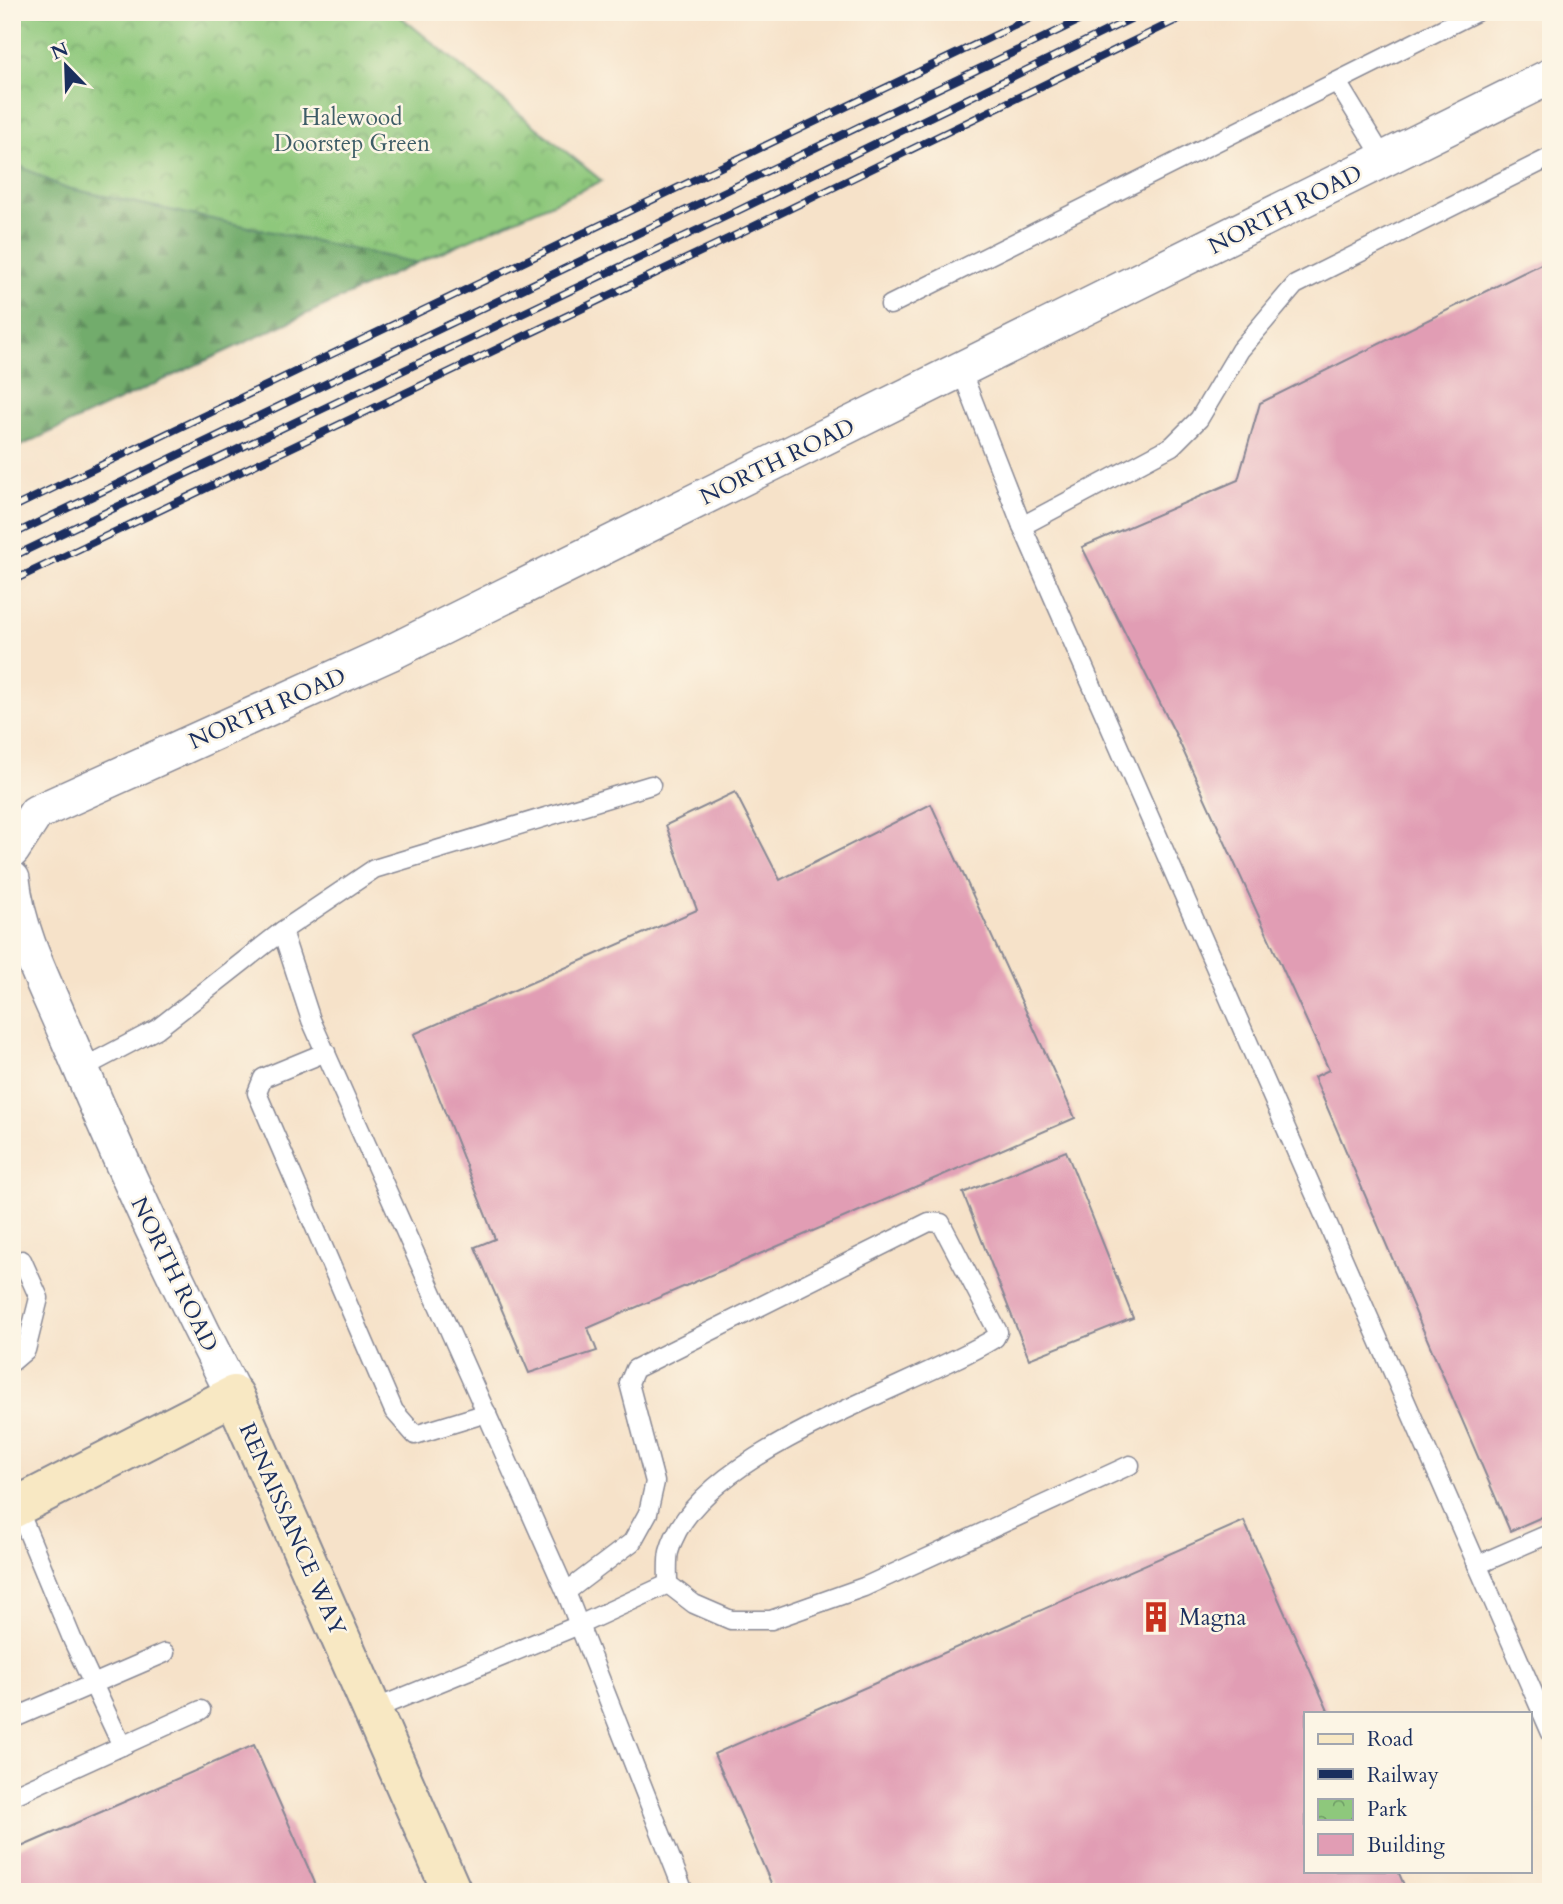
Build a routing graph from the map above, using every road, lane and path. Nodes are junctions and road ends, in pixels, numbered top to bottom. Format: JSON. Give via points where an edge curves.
{"nodes":[{"id":1,"x":1476,"y":12,"type":"edge"},
{"id":2,"x":1551,"y":76,"type":"edge"},
{"id":3,"x":1337,"y":82,"type":"junction"},
{"id":4,"x":1551,"y":157,"type":"edge"},
{"id":5,"x":1384,"y":159,"type":"junction"},
{"id":6,"x":890,"y":305,"type":"dead end"},
{"id":7,"x":961,"y":370,"type":"junction"},
{"id":8,"x":1022,"y":526,"type":"junction"},
{"id":9,"x":651,"y":785,"type":"dead end"},
{"id":10,"x":12,"y":850,"type":"edge"},
{"id":11,"x":12,"y":879,"type":"edge"},
{"id":12,"x":282,"y":931,"type":"junction"},
{"id":13,"x":326,"y":1052,"type":"junction"},
{"id":14,"x":81,"y":1069,"type":"junction"},
{"id":15,"x":12,"y":1264,"type":"edge"},
{"id":16,"x":12,"y":1362,"type":"edge"},
{"id":17,"x":234,"y":1395,"type":"junction"},
{"id":18,"x":487,"y":1413,"type":"junction"},
{"id":19,"x":1130,"y":1465,"type":"dead end"},
{"id":20,"x":15,"y":1507,"type":"edge"},
{"id":21,"x":1551,"y":1534,"type":"edge"},
{"id":22,"x":1477,"y":1565,"type":"junction"},
{"id":23,"x":668,"y":1584,"type":"junction"},
{"id":24,"x":566,"y":1592,"type":"junction"},
{"id":25,"x":579,"y":1625,"type":"junction"},
{"id":26,"x":165,"y":1653,"type":"dead end"},
{"id":27,"x":93,"y":1686,"type":"junction"},
{"id":28,"x":201,"y":1710,"type":"dead end"},
{"id":29,"x":372,"y":1710,"type":"junction"},
{"id":30,"x":12,"y":1719,"type":"edge"},
{"id":31,"x":1551,"y":1733,"type":"edge"},
{"id":32,"x":122,"y":1746,"type":"junction"},
{"id":33,"x":12,"y":1796,"type":"edge"},
{"id":34,"x":452,"y":1892,"type":"edge"},
{"id":35,"x":684,"y":1892,"type":"edge"}],
"edges":[{"from":1,"to":3,"type":"lane"},
{"from":2,"to":5,"type":"street","name":"NORTH ROAD"},
{"from":3,"to":5,"type":"lane"},
{"from":3,"to":6,"type":"lane"},
{"from":4,"to":8,"type":"lane","via":[[1295,285],[1240,350],[1199,419],[1172,446]]},
{"from":5,"to":7,"type":"street","name":"NORTH ROAD"},
{"from":7,"to":8,"type":"lane"},
{"from":7,"to":10,"type":"street","name":"NORTH ROAD","via":[[390,653],[36,813]]},
{"from":8,"to":22,"type":"lane"},
{"from":9,"to":12,"type":"lane","via":[[374,869]]},
{"from":11,"to":14,"type":"street","name":"NORTH ROAD","via":[[16,913]]},
{"from":12,"to":13,"type":"lane"},
{"from":12,"to":14,"type":"lane","via":[[157,1029]]},
{"from":13,"to":18,"type":"lane"},
{"from":13,"to":18,"type":"lane","via":[[263,1078],[257,1093],[394,1411],[415,1435]]},
{"from":14,"to":17,"type":"street","name":"NORTH ROAD","via":[[175,1280]]},
{"from":15,"to":16,"type":"lane","via":[[23,1260],[39,1298],[26,1350]]},
{"from":17,"to":20,"type":"street","name":"RENAISSANCE WAY"},
{"from":17,"to":29,"type":"street","name":"RENAISSANCE WAY"},
{"from":18,"to":24,"type":"lane"},
{"from":19,"to":23,"type":"lane","via":[[864,1587],[771,1620],[731,1620],[694,1604]]},
{"from":20,"to":27,"type":"lane"},
{"from":21,"to":22,"type":"lane"},
{"from":22,"to":31,"type":"lane"},
{"from":23,"to":24,"type":"lane","via":[[669,1552],[682,1525],[718,1484],[775,1445],[995,1338],[998,1332],[941,1223],[929,1222],[635,1369],[629,1383],[655,1482],[648,1513],[632,1542]]},
{"from":23,"to":25,"type":"lane"},
{"from":24,"to":25,"type":"lane"},
{"from":25,"to":29,"type":"lane"},
{"from":25,"to":35,"type":"lane"},
{"from":26,"to":27,"type":"lane"},
{"from":27,"to":30,"type":"lane"},
{"from":27,"to":32,"type":"lane"},
{"from":28,"to":32,"type":"lane"},
{"from":29,"to":34,"type":"street","name":"RENAISSANCE WAY"},
{"from":32,"to":33,"type":"lane"}]}
